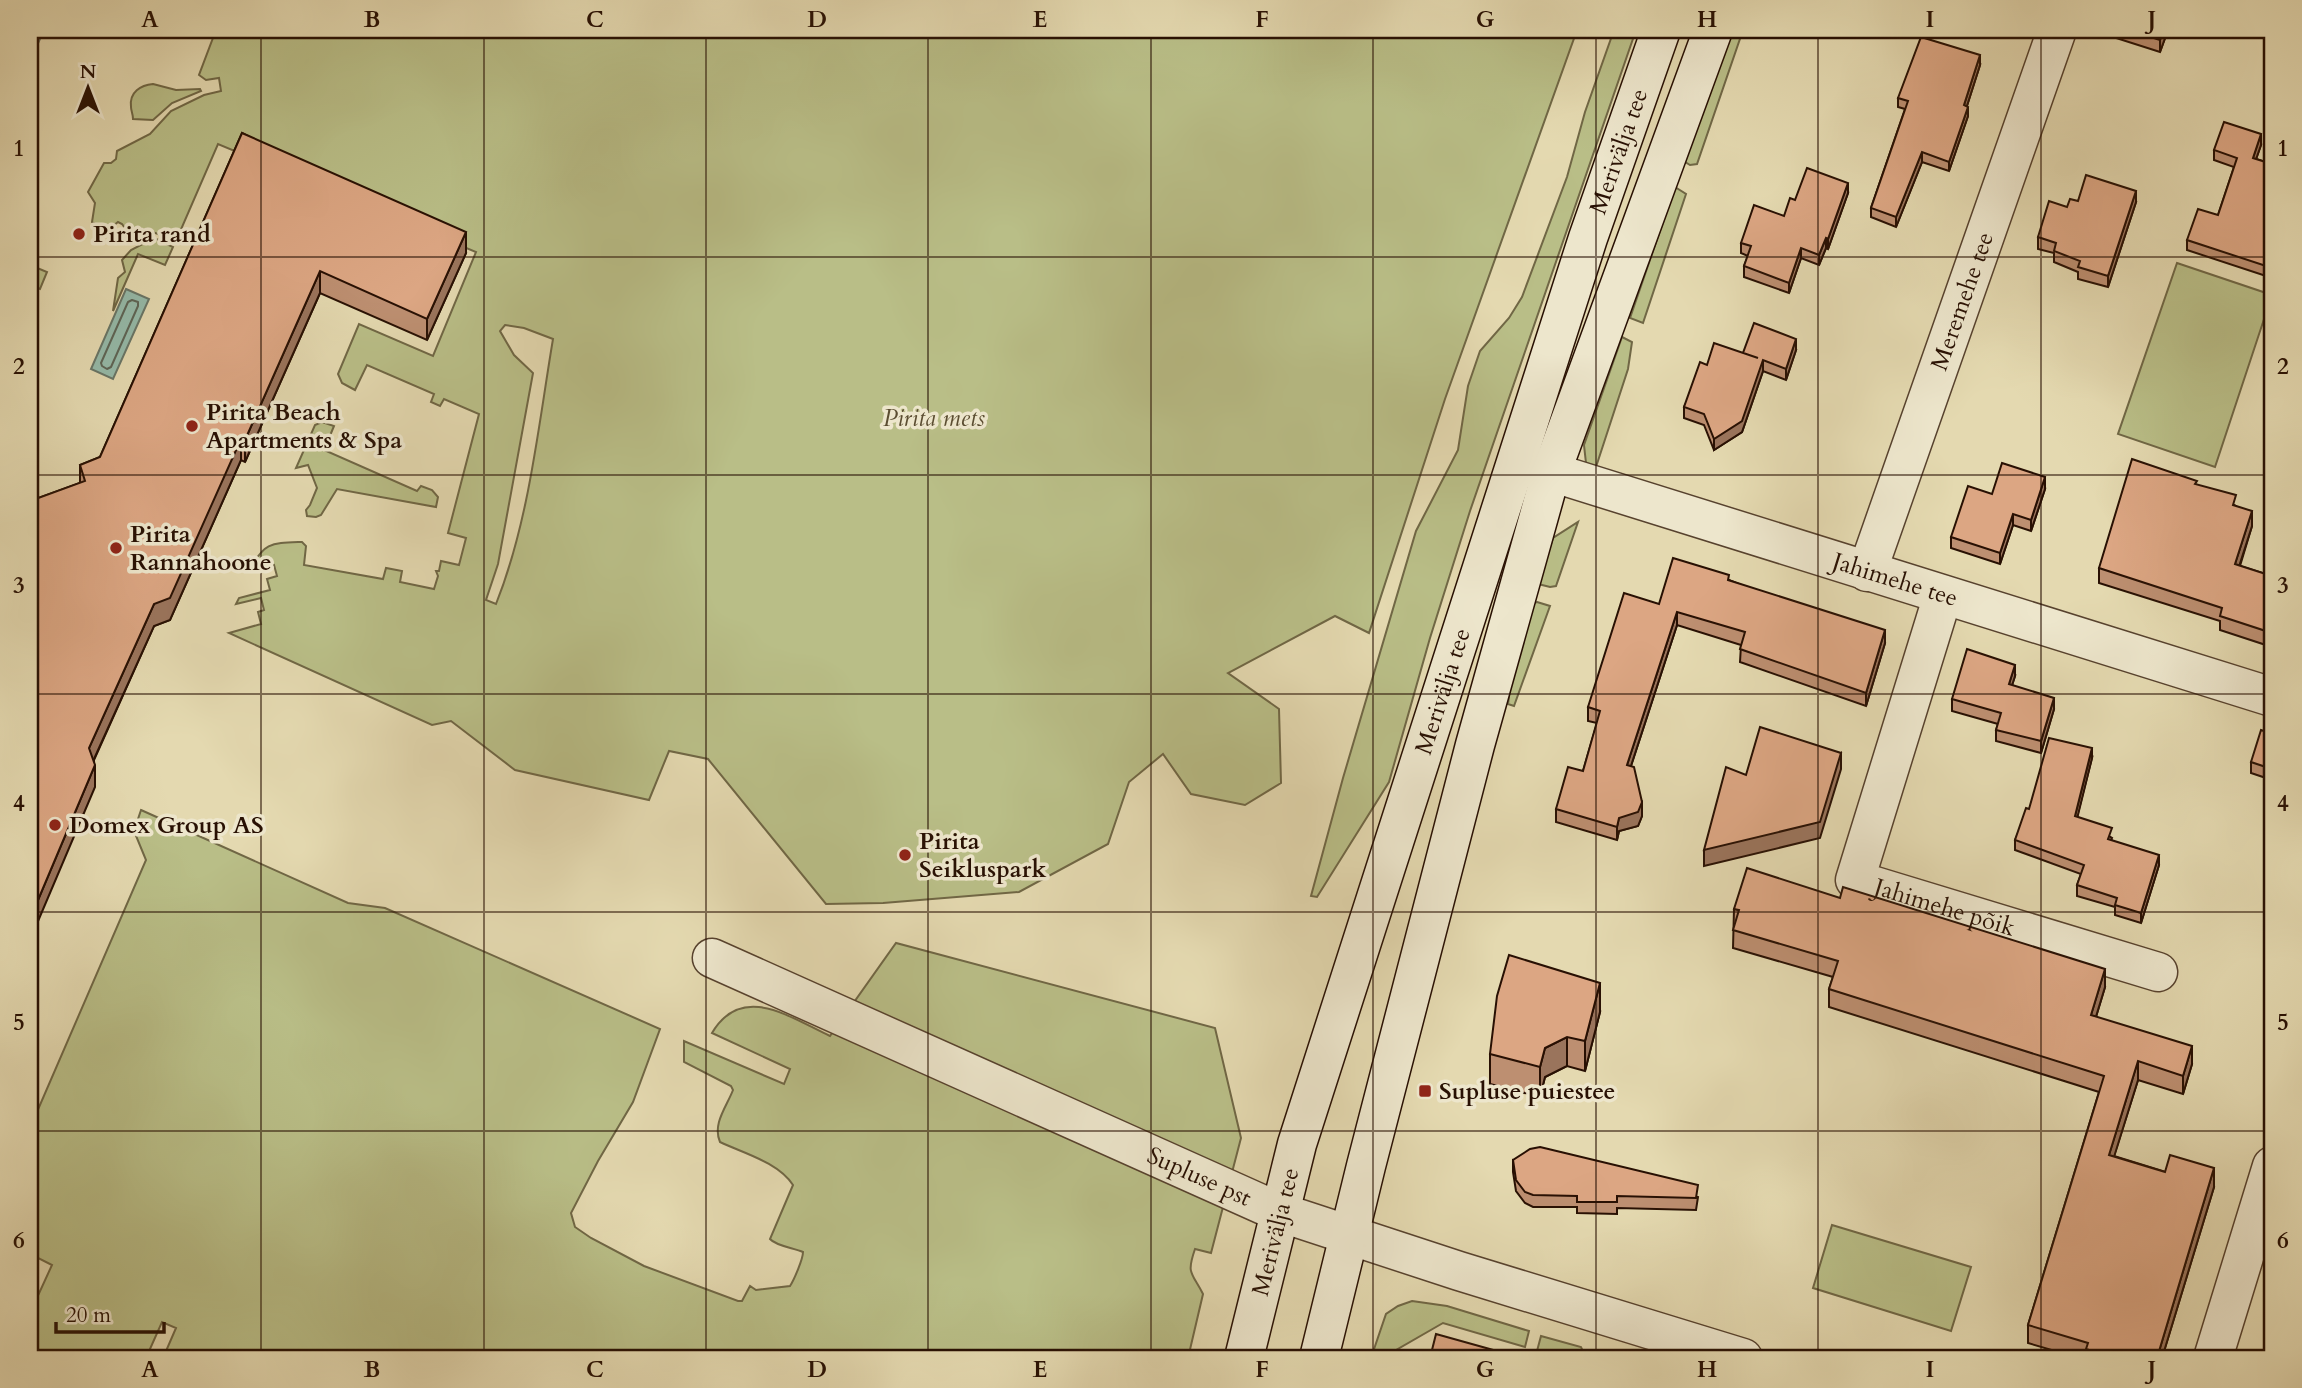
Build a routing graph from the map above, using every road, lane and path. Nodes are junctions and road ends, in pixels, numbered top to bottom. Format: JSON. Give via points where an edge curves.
{"nodes":[{"id":1,"x":1661,"y":30,"type":"edge"},
{"id":2,"x":1713,"y":30,"type":"edge"},
{"id":3,"x":2057,"y":30,"type":"edge"},
{"id":4,"x":1534,"y":467,"type":"junction"},
{"id":5,"x":1867,"y":572,"type":"junction"},
{"id":6,"x":1942,"y":596,"type":"junction"},
{"id":7,"x":2272,"y":697,"type":"edge"},
{"id":8,"x":712,"y":958,"type":"dead end"},
{"id":9,"x":2158,"y":972,"type":"dead end"},
{"id":10,"x":2272,"y":1166,"type":"edge"},
{"id":11,"x":1279,"y":1212,"type":"junction"},
{"id":12,"x":1349,"y":1235,"type":"junction"},
{"id":13,"x":1244,"y":1358,"type":"edge"},
{"id":14,"x":1320,"y":1358,"type":"edge"},
{"id":15,"x":1743,"y":1358,"type":"edge"},
{"id":16,"x":2213,"y":1358,"type":"edge"}],
"edges":[{"from":1,"to":4,"type":"street","name":"Merivälja tee","via":[[1588,238]]},
{"from":2,"to":4,"type":"street","name":"Merivälja tee"},
{"from":3,"to":5,"type":"street","name":"Meremehe tee"},
{"from":4,"to":5,"type":"street","name":"Jahimehe tee"},
{"from":4,"to":11,"type":"street","name":"Merivälja tee","via":[[1297,1144]]},
{"from":4,"to":12,"type":"street","name":"Merivälja tee","via":[[1475,745]]},
{"from":5,"to":6,"type":"street","name":"Jahimehe tee"},
{"from":6,"to":7,"type":"street","name":"Jahimehe tee"},
{"from":6,"to":9,"type":"street","name":"Jahimehe põik","via":[[1855,880]]},
{"from":8,"to":11,"type":"street","name":"Supluse pst"},
{"from":10,"to":16,"type":"street"},
{"from":11,"to":12,"type":"street","name":"Supluse pst"},
{"from":11,"to":13,"type":"street","name":"Merivälja tee"},
{"from":12,"to":14,"type":"street","name":"Merivälja tee"},
{"from":12,"to":15,"type":"street","name":"Supluse pst"}]}
